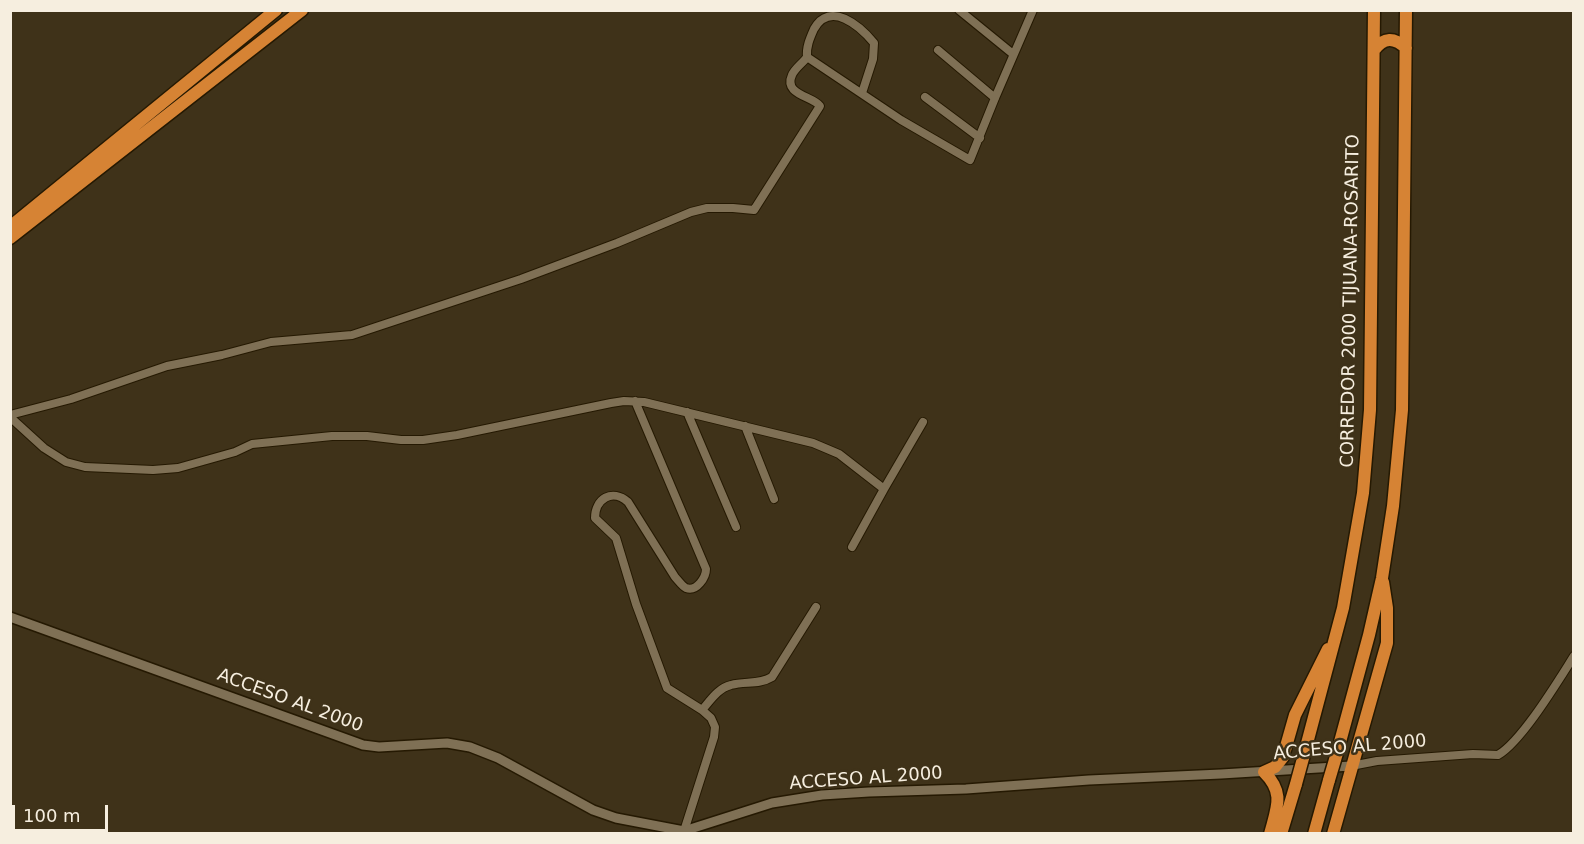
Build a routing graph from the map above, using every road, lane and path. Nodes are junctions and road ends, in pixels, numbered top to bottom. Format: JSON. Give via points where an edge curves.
{"nodes":[{"id":1,"x":276,"y":10,"type":"edge"},
{"id":2,"x":302,"y":10,"type":"edge"},
{"id":3,"x":959,"y":10,"type":"edge"},
{"id":4,"x":1034,"y":10,"type":"edge"},
{"id":5,"x":1374,"y":10,"type":"edge"},
{"id":6,"x":1406,"y":10,"type":"edge"},
{"id":7,"x":1406,"y":48,"type":"junction"},
{"id":8,"x":938,"y":50,"type":"dead end"},
{"id":9,"x":1374,"y":50,"type":"junction"},
{"id":10,"x":1013,"y":54,"type":"junction"},
{"id":11,"x":807,"y":57,"type":"junction"},
{"id":12,"x":862,"y":93,"type":"junction"},
{"id":13,"x":926,"y":97,"type":"dead end"},
{"id":14,"x":995,"y":98,"type":"junction"},
{"id":15,"x":980,"y":138,"type":"junction"},
{"id":16,"x":10,"y":227,"type":"edge"},
{"id":17,"x":10,"y":238,"type":"edge"},
{"id":18,"x":635,"y":401,"type":"junction"},
{"id":19,"x":687,"y":412,"type":"junction"},
{"id":20,"x":10,"y":416,"type":"edge"},
{"id":21,"x":923,"y":422,"type":"dead end"},
{"id":22,"x":745,"y":426,"type":"junction"},
{"id":23,"x":884,"y":489,"type":"junction"},
{"id":24,"x":774,"y":499,"type":"dead end"},
{"id":25,"x":736,"y":527,"type":"dead end"},
{"id":26,"x":852,"y":547,"type":"dead end"},
{"id":27,"x":1382,"y":578,"type":"junction"},
{"id":28,"x":816,"y":607,"type":"dead end"},
{"id":29,"x":10,"y":617,"type":"edge"},
{"id":30,"x":1334,"y":638,"type":"junction"},
{"id":31,"x":1574,"y":656,"type":"edge"},
{"id":32,"x":702,"y":710,"type":"junction"},
{"id":33,"x":1351,"y":766,"type":"junction"},
{"id":34,"x":1264,"y":772,"type":"junction"},
{"id":35,"x":684,"y":831,"type":"junction"},
{"id":36,"x":1270,"y":834,"type":"edge"},
{"id":37,"x":1281,"y":834,"type":"edge"},
{"id":38,"x":1314,"y":834,"type":"edge"},
{"id":39,"x":1333,"y":834,"type":"edge"}],
"edges":[{"from":1,"to":16,"type":"highway"},
{"from":2,"to":17,"type":"highway"},
{"from":3,"to":10,"type":"street"},
{"from":4,"to":10,"type":"street"},
{"from":5,"to":9,"type":"highway","name":"CORREDOR 2000 TIJUANA-ROSARITO"},
{"from":6,"to":7,"type":"highway"},
{"from":7,"to":9,"type":"highway","via":[[1395,39],[1388,39]]},
{"from":7,"to":27,"type":"highway","via":[[1401,410]]},
{"from":8,"to":14,"type":"street"},
{"from":9,"to":30,"type":"highway","name":"CORREDOR 2000 TIJUANA-ROSARITO","via":[[1370,410],[1363,493]]},
{"from":10,"to":14,"type":"street"},
{"from":11,"to":12,"type":"street"},
{"from":11,"to":12,"type":"street","via":[[817,23],[836,15],[852,21],[874,43]]},
{"from":11,"to":20,"type":"street","via":[[793,72],[792,87],[820,106],[754,210],[691,212],[521,279],[352,335],[271,342],[167,366]]},
{"from":12,"to":15,"type":"street","via":[[968,160],[973,158]]},
{"from":13,"to":15,"type":"street"},
{"from":14,"to":15,"type":"street"},
{"from":18,"to":19,"type":"street"},
{"from":18,"to":20,"type":"street","via":[[423,440],[332,436],[252,444],[178,468],[153,470],[66,462],[44,448]]},
{"from":18,"to":32,"type":"street","via":[[706,568],[703,580],[689,589],[684,587],[622,497],[608,495],[594,513],[595,518],[616,538],[667,688]]},
{"from":19,"to":22,"type":"street"},
{"from":19,"to":25,"type":"street"},
{"from":21,"to":23,"type":"street"},
{"from":22,"to":23,"type":"street","via":[[829,449]]},
{"from":22,"to":24,"type":"street"},
{"from":23,"to":26,"type":"street"},
{"from":27,"to":33,"type":"highway","via":[[1387,643]]},
{"from":27,"to":38,"type":"highway","bridge":true},
{"from":28,"to":32,"type":"street","via":[[772,677],[765,682],[729,685]]},
{"from":29,"to":35,"type":"street","name":"ACCESO AL 2000","via":[[363,745],[447,743],[470,747],[593,810]]},
{"from":30,"to":34,"type":"highway","via":[[1308,686],[1283,757]]},
{"from":30,"to":37,"type":"highway","name":"CORREDOR 2000 TIJUANA-ROSARITO","bridge":true},
{"from":31,"to":33,"type":"street","name":"ACCESO AL 2000","via":[[1514,742],[1498,755],[1377,761]]},
{"from":32,"to":35,"type":"street","via":[[715,727],[714,737]]},
{"from":33,"to":34,"type":"street","name":"ACCESO AL 2000"},
{"from":33,"to":39,"type":"highway"},
{"from":34,"to":35,"type":"street","name":"ACCESO AL 2000","via":[[822,795],[772,803]]},
{"from":34,"to":36,"type":"highway","via":[[1277,788],[1279,798]]}]}
